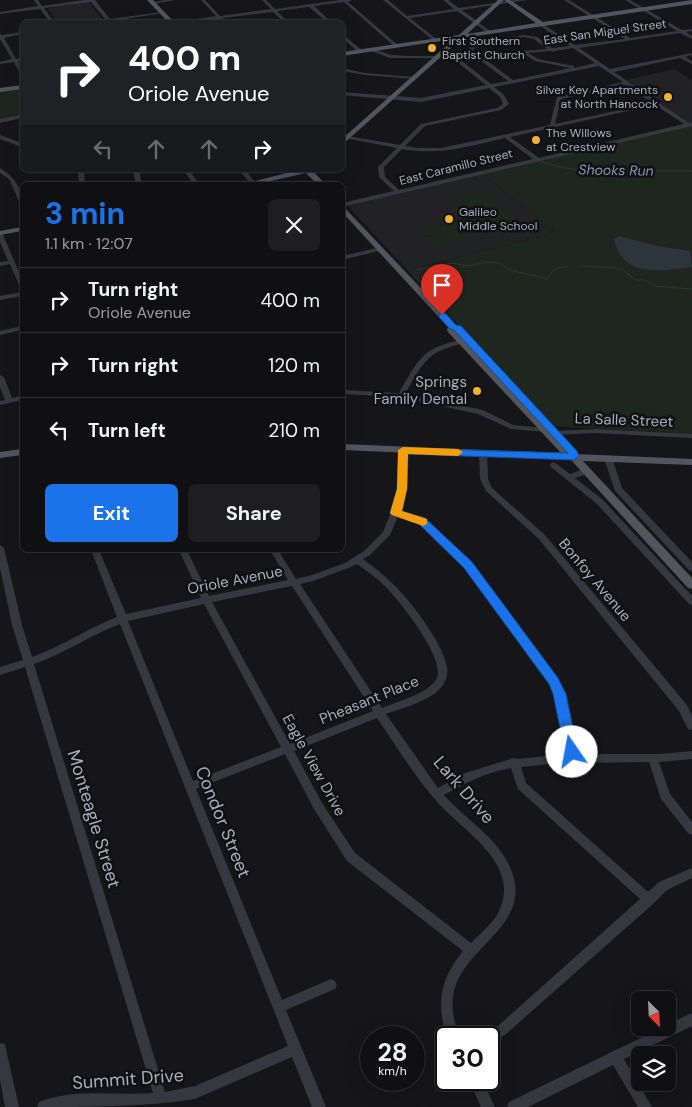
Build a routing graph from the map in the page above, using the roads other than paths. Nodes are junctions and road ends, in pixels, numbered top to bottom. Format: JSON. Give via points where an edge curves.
{"nodes":[{"id":1,"x":36,"y":0,"type":"edge"},
{"id":2,"x":92,"y":0,"type":"edge"},
{"id":3,"x":173,"y":0,"type":"edge"},
{"id":4,"x":204,"y":0,"type":"edge"},
{"id":5,"x":264,"y":0,"type":"edge"},
{"id":6,"x":347,"y":0,"type":"edge"},
{"id":7,"x":385,"y":0,"type":"edge"},
{"id":8,"x":445,"y":0,"type":"edge"},
{"id":9,"x":525,"y":0,"type":"edge"},
{"id":10,"x":566,"y":0,"type":"edge"},
{"id":11,"x":627,"y":0,"type":"edge"},
{"id":12,"x":151,"y":1,"type":"edge"},
{"id":13,"x":326,"y":1,"type":"edge"},
{"id":14,"x":508,"y":1,"type":"edge"},
{"id":15,"x":691,"y":1,"type":"edge"},
{"id":16,"x":496,"y":4,"type":"edge"},
{"id":17,"x":310,"y":5,"type":"junction"},
{"id":18,"x":41,"y":7,"type":"junction"},
{"id":19,"x":642,"y":9,"type":"junction"},
{"id":20,"x":274,"y":10,"type":"junction"},
{"id":21,"x":458,"y":10,"type":"junction"},
{"id":22,"x":0,"y":13,"type":"edge"},
{"id":23,"x":162,"y":13,"type":"junction"},
{"id":24,"x":592,"y":16,"type":"junction"},
{"id":25,"x":406,"y":17,"type":"junction"},
{"id":26,"x":219,"y":18,"type":"junction"},
{"id":27,"x":51,"y":20,"type":"edge"},
{"id":28,"x":108,"y":20,"type":"edge"},
{"id":29,"x":122,"y":20,"type":"edge"},
{"id":30,"x":169,"y":20,"type":"edge"},
{"id":31,"x":202,"y":20,"type":"edge"},
{"id":32,"x":222,"y":20,"type":"edge"},
{"id":33,"x":284,"y":20,"type":"edge"},
{"id":34,"x":327,"y":20,"type":"edge"},
{"id":35,"x":477,"y":23,"type":"junction"},
{"id":36,"x":541,"y":24,"type":"junction"},
{"id":37,"x":692,"y":30,"type":"edge"},
{"id":38,"x":680,"y":31,"type":"junction"},
{"id":39,"x":488,"y":32,"type":"junction"},
{"id":40,"x":20,"y":33,"type":"edge"},
{"id":41,"x":0,"y":36,"type":"edge"},
{"id":42,"x":463,"y":36,"type":"junction"},
{"id":43,"x":345,"y":38,"type":"edge"},
{"id":44,"x":445,"y":38,"type":"junction"},
{"id":45,"x":692,"y":38,"type":"edge"},
{"id":46,"x":628,"y":39,"type":"junction"},
{"id":47,"x":434,"y":40,"type":"junction"},
{"id":48,"x":455,"y":42,"type":"junction"},
{"id":49,"x":397,"y":46,"type":"junction"},
{"id":50,"x":576,"y":48,"type":"junction"},
{"id":51,"x":372,"y":49,"type":"junction"},
{"id":52,"x":360,"y":51,"type":"junction"},
{"id":53,"x":553,"y":51,"type":"junction"},
{"id":54,"x":345,"y":54,"type":"edge"},
{"id":55,"x":526,"y":54,"type":"junction"},
{"id":56,"x":692,"y":54,"type":"edge"},
{"id":57,"x":479,"y":56,"type":"junction"},
{"id":58,"x":680,"y":56,"type":"junction"},
{"id":59,"x":439,"y":57,"type":"junction"},
{"id":60,"x":454,"y":57,"type":"junction"},
{"id":61,"x":463,"y":57,"type":"junction"},
{"id":62,"x":20,"y":59,"type":"edge"},
{"id":63,"x":16,"y":60,"type":"junction"},
{"id":64,"x":0,"y":63,"type":"edge"},
{"id":65,"x":692,"y":63,"type":"edge"},
{"id":66,"x":600,"y":64,"type":"junction"},
{"id":67,"x":20,"y":68,"type":"edge"},
{"id":68,"x":577,"y":69,"type":"junction"},
{"id":69,"x":345,"y":70,"type":"edge"},
{"id":70,"x":610,"y":71,"type":"junction"},
{"id":71,"x":414,"y":78,"type":"junction"},
{"id":72,"x":512,"y":82,"type":"junction"},
{"id":73,"x":628,"y":83,"type":"junction"},
{"id":74,"x":490,"y":86,"type":"junction"},
{"id":75,"x":20,"y":87,"type":"edge"},
{"id":76,"x":0,"y":90,"type":"edge"},
{"id":77,"x":345,"y":93,"type":"edge"},
{"id":78,"x":392,"y":99,"type":"junction"},
{"id":79,"x":657,"y":103,"type":"junction"},
{"id":80,"x":20,"y":117,"type":"edge"},
{"id":81,"x":0,"y":121,"type":"edge"},
{"id":82,"x":690,"y":124,"type":"edge"},
{"id":83,"x":552,"y":126,"type":"junction"},
{"id":84,"x":350,"y":136,"type":"junction"},
{"id":85,"x":506,"y":136,"type":"junction"},
{"id":86,"x":0,"y":137,"type":"edge"},
{"id":87,"x":345,"y":140,"type":"edge"},
{"id":88,"x":20,"y":144,"type":"edge"},
{"id":89,"x":400,"y":147,"type":"junction"},
{"id":90,"x":537,"y":158,"type":"junction"},
{"id":91,"x":0,"y":170,"type":"edge"},
{"id":92,"x":244,"y":172,"type":"edge"},
{"id":93,"x":300,"y":172,"type":"edge"},
{"id":94,"x":310,"y":172,"type":"edge"},
{"id":95,"x":252,"y":182,"type":"edge"},
{"id":96,"x":257,"y":182,"type":"edge"},
{"id":97,"x":319,"y":182,"type":"edge"},
{"id":98,"x":398,"y":192,"type":"junction"},
{"id":99,"x":20,"y":197,"type":"edge"},
{"id":100,"x":345,"y":205,"type":"edge"},
{"id":101,"x":345,"y":209,"type":"edge"},
{"id":102,"x":20,"y":229,"type":"edge"},
{"id":103,"x":0,"y":234,"type":"edge"},
{"id":104,"x":381,"y":249,"type":"junction"},
{"id":105,"x":345,"y":257,"type":"edge"},
{"id":106,"x":12,"y":262,"type":"junction"},
{"id":107,"x":0,"y":264,"type":"edge"},
{"id":108,"x":20,"y":280,"type":"edge"},
{"id":109,"x":20,"y":294,"type":"edge"},
{"id":110,"x":0,"y":298,"type":"edge"},
{"id":111,"x":20,"y":328,"type":"edge"},
{"id":112,"x":0,"y":333,"type":"edge"},
{"id":113,"x":466,"y":341,"type":"junction"},
{"id":114,"x":0,"y":377,"type":"edge"},
{"id":115,"x":345,"y":392,"type":"edge"},
{"id":116,"x":401,"y":395,"type":"junction"},
{"id":117,"x":20,"y":398,"type":"edge"},
{"id":118,"x":9,"y":401,"type":"junction"},
{"id":119,"x":0,"y":403,"type":"edge"},
{"id":120,"x":544,"y":430,"type":"junction"},
{"id":121,"x":555,"y":432,"type":"junction"},
{"id":122,"x":692,"y":436,"type":"edge"},
{"id":123,"x":345,"y":447,"type":"edge"},
{"id":124,"x":403,"y":450,"type":"junction"},
{"id":125,"x":20,"y":452,"type":"edge"},
{"id":126,"x":483,"y":453,"type":"junction"},
{"id":127,"x":0,"y":455,"type":"edge"},
{"id":128,"x":574,"y":456,"type":"junction"},
{"id":129,"x":608,"y":458,"type":"junction"},
{"id":130,"x":692,"y":462,"type":"edge"},
{"id":131,"x":554,"y":465,"type":"dead end"},
{"id":132,"x":587,"y":471,"type":"junction"},
{"id":133,"x":570,"y":477,"type":"junction"},
{"id":134,"x":396,"y":513,"type":"junction"},
{"id":135,"x":0,"y":548,"type":"edge"},
{"id":136,"x":96,"y":552,"type":"edge"},
{"id":137,"x":183,"y":552,"type":"edge"},
{"id":138,"x":275,"y":552,"type":"edge"},
{"id":139,"x":358,"y":560,"type":"junction"},
{"id":140,"x":692,"y":568,"type":"edge"},
{"id":141,"x":293,"y":583,"type":"junction"},
{"id":142,"x":692,"y":585,"type":"edge"},
{"id":143,"x":206,"y":599,"type":"junction"},
{"id":144,"x":692,"y":602,"type":"edge"},
{"id":145,"x":123,"y":618,"type":"junction"},
{"id":146,"x":28,"y":662,"type":"junction"},
{"id":147,"x":0,"y":671,"type":"edge"},
{"id":148,"x":380,"y":713,"type":"junction"},
{"id":149,"x":692,"y":726,"type":"edge"},
{"id":150,"x":287,"y":749,"type":"junction"},
{"id":151,"x":692,"y":755,"type":"edge"},
{"id":152,"x":652,"y":757,"type":"junction"},
{"id":153,"x":573,"y":760,"type":"junction"},
{"id":154,"x":514,"y":762,"type":"junction"},
{"id":155,"x":190,"y":787,"type":"junction"},
{"id":156,"x":437,"y":794,"type":"junction"},
{"id":157,"x":692,"y":830,"type":"edge"},
{"id":158,"x":692,"y":873,"type":"edge"},
{"id":159,"x":649,"y":900,"type":"junction"},
{"id":160,"x":471,"y":950,"type":"junction"},
{"id":161,"x":331,"y":985,"type":"dead end"},
{"id":162,"x":279,"y":1007,"type":"junction"},
{"id":163,"x":692,"y":1019,"type":"edge"},
{"id":164,"x":450,"y":1026,"type":"edge"},
{"id":165,"x":500,"y":1031,"type":"edge"},
{"id":166,"x":296,"y":1048,"type":"junction"},
{"id":167,"x":0,"y":1049,"type":"edge"},
{"id":168,"x":615,"y":1057,"type":"junction"},
{"id":169,"x":480,"y":1091,"type":"edge"},
{"id":170,"x":161,"y":1099,"type":"junction"},
{"id":171,"x":519,"y":1106,"type":"edge"},
{"id":172,"x":12,"y":1107,"type":"edge"},
{"id":173,"x":44,"y":1107,"type":"edge"},
{"id":174,"x":319,"y":1107,"type":"edge"},
{"id":175,"x":488,"y":1107,"type":"edge"},
{"id":176,"x":645,"y":1107,"type":"edge"}],
"edges":[{"from":1,"to":18,"type":"street"},
{"from":2,"to":18,"type":"street"},
{"from":2,"to":28,"type":"street"},
{"from":3,"to":12,"type":"street"},
{"from":4,"to":26,"type":"street"},
{"from":5,"to":20,"type":"street"},
{"from":6,"to":13,"type":"street"},
{"from":6,"to":49,"type":"street"},
{"from":7,"to":25,"type":"street"},
{"from":8,"to":21,"type":"street"},
{"from":9,"to":14,"type":"street"},
{"from":10,"to":24,"type":"street"},
{"from":11,"to":19,"type":"street"},
{"from":12,"to":23,"type":"main road"},
{"from":13,"to":17,"type":"street"},
{"from":14,"to":16,"type":"street"},
{"from":14,"to":36,"type":"main road"},
{"from":15,"to":19,"type":"main road"},
{"from":16,"to":21,"type":"street"},
{"from":16,"to":35,"type":"main road"},
{"from":17,"to":20,"type":"street"},
{"from":17,"to":34,"type":"street"},
{"from":18,"to":22,"type":"street"},
{"from":18,"to":27,"type":"street"},
{"from":19,"to":24,"type":"main road"},
{"from":19,"to":38,"type":"street"},
{"from":20,"to":26,"type":"street"},
{"from":20,"to":33,"type":"street"},
{"from":21,"to":25,"type":"street"},
{"from":21,"to":35,"type":"street"},
{"from":23,"to":29,"type":"street"},
{"from":23,"to":30,"type":"main road"},
{"from":24,"to":36,"type":"main road"},
{"from":24,"to":46,"type":"street"},
{"from":25,"to":47,"type":"street"},
{"from":26,"to":31,"type":"street"},
{"from":26,"to":32,"type":"street"},
{"from":35,"to":39,"type":"street"},
{"from":35,"to":42,"type":"main road"},
{"from":36,"to":39,"type":"main road"},
{"from":36,"to":50,"type":"street"},
{"from":37,"to":38,"type":"street","name":"East San Miguel Street"},
{"from":38,"to":45,"type":"street"},
{"from":38,"to":46,"type":"street","name":"East San Miguel Street"},
{"from":39,"to":42,"type":"main road"},
{"from":40,"to":41,"type":"street"},
{"from":41,"to":63,"type":"street"},
{"from":42,"to":44,"type":"main road"},
{"from":42,"to":48,"type":"main road"},
{"from":43,"to":52,"type":"street"},
{"from":44,"to":47,"type":"main road"},
{"from":44,"to":48,"type":"main road"},
{"from":46,"to":50,"type":"street","name":"East San Miguel Street"},
{"from":47,"to":49,"type":"main road"},
{"from":48,"to":59,"type":"main road"},
{"from":49,"to":51,"type":"main road"},
{"from":50,"to":53,"type":"street","name":"East San Miguel Street"},
{"from":50,"to":66,"type":"street"},
{"from":51,"to":52,"type":"main road"},
{"from":51,"to":59,"type":"street","name":"East San Miguel Street","via":[[389,56]]},
{"from":52,"to":54,"type":"main road"},
{"from":53,"to":55,"type":"street","name":"East San Miguel Street"},
{"from":53,"to":61,"type":"street","via":[[535,38],[524,36],[478,43]]},
{"from":55,"to":57,"type":"street","name":"East San Miguel Street"},
{"from":55,"to":68,"type":"street","via":[[537,60]]},
{"from":56,"to":58,"type":"street"},
{"from":57,"to":61,"type":"street","name":"East San Miguel Street"},
{"from":57,"to":72,"type":"street"},
{"from":58,"to":65,"type":"street"},
{"from":58,"to":70,"type":"street"},
{"from":59,"to":60,"type":"street","name":"East San Miguel Street"},
{"from":59,"to":71,"type":"main road"},
{"from":60,"to":61,"type":"street","name":"East San Miguel Street"},
{"from":60,"to":74,"type":"street"},
{"from":62,"to":63,"type":"street"},
{"from":63,"to":64,"type":"street"},
{"from":63,"to":67,"type":"street"},
{"from":66,"to":68,"type":"street"},
{"from":66,"to":70,"type":"street"},
{"from":68,"to":72,"type":"street"},
{"from":69,"to":71,"type":"street"},
{"from":70,"to":73,"type":"street"},
{"from":71,"to":78,"type":"main road"},
{"from":72,"to":74,"type":"street"},
{"from":73,"to":79,"type":"street"},
{"from":73,"to":83,"type":"street","via":[[559,98]]},
{"from":74,"to":78,"type":"street","via":[[426,100]]},
{"from":74,"to":89,"type":"street","via":[[505,99],[504,107],[423,125]]},
{"from":75,"to":76,"type":"main road"},
{"from":77,"to":78,"type":"street"},
{"from":78,"to":84,"type":"main road"},
{"from":79,"to":82,"type":"street"},
{"from":79,"to":83,"type":"street"},
{"from":80,"to":81,"type":"street"},
{"from":82,"to":90,"type":"street","name":"East Caramillo Street"},
{"from":83,"to":85,"type":"street"},
{"from":84,"to":87,"type":"main road"},
{"from":84,"to":89,"type":"street"},
{"from":85,"to":89,"type":"street","via":[[442,150]]},
{"from":85,"to":90,"type":"street"},
{"from":86,"to":88,"type":"street"},
{"from":89,"to":98,"type":"street","via":[[383,164],[380,172]]},
{"from":90,"to":98,"type":"street","name":"East Caramillo Street"},
{"from":91,"to":99,"type":"street","via":[[11,178]]},
{"from":92,"to":95,"type":"street"},
{"from":93,"to":96,"type":"main road"},
{"from":94,"to":97,"type":"main road"},
{"from":98,"to":100,"type":"street","name":"East Caramillo Street"},
{"from":101,"to":104,"type":"main road"},
{"from":102,"to":103,"type":"main road"},
{"from":103,"to":106,"type":"street"},
{"from":104,"to":105,"type":"street"},
{"from":104,"to":113,"type":"main road","via":[[453,327],[452,330]]},
{"from":106,"to":107,"type":"street"},
{"from":106,"to":108,"type":"street"},
{"from":109,"to":110,"type":"street"},
{"from":111,"to":112,"type":"street"},
{"from":113,"to":116,"type":"street","via":[[435,348],[425,355]]},
{"from":113,"to":120,"type":"main road"},
{"from":113,"to":121,"type":"main road"},
{"from":114,"to":118,"type":"street"},
{"from":115,"to":116,"type":"street"},
{"from":116,"to":120,"type":"street","via":[[480,412],[511,427]]},
{"from":117,"to":118,"type":"street"},
{"from":118,"to":119,"type":"street"},
{"from":120,"to":128,"type":"main road","via":[[565,452]]},
{"from":121,"to":122,"type":"street","name":"La Salle Street"},
{"from":121,"to":128,"type":"main road"},
{"from":123,"to":124,"type":"main road"},
{"from":124,"to":126,"type":"main road"},
{"from":124,"to":134,"type":"street","name":"Oriole Avenue","via":[[402,489]]},
{"from":125,"to":127,"type":"main road"},
{"from":126,"to":128,"type":"main road"},
{"from":126,"to":149,"type":"street","name":"Bonfoy Avenue","via":[[484,479],[489,489],[541,536],[683,708]]},
{"from":128,"to":129,"type":"main road"},
{"from":128,"to":132,"type":"main road"},
{"from":129,"to":130,"type":"main road"},
{"from":129,"to":140,"type":"street","via":[[618,489]]},
{"from":131,"to":133,"type":"street"},
{"from":132,"to":133,"type":"street"},
{"from":132,"to":142,"type":"main road"},
{"from":133,"to":144,"type":"street","via":[[600,502]]},
{"from":134,"to":139,"type":"street","name":"Oriole Avenue","via":[[377,545]]},
{"from":134,"to":153,"type":"street","via":[[422,520],[468,565],[554,682]]},
{"from":135,"to":146,"type":"street","name":"Monteagle Street"},
{"from":136,"to":145,"type":"street","name":"Condor Street"},
{"from":137,"to":143,"type":"street","name":"Eagle View Drive"},
{"from":138,"to":141,"type":"street","name":"Lark Drive"},
{"from":139,"to":141,"type":"street","name":"Oriole Avenue"},
{"from":139,"to":148,"type":"street","name":"Pheasant Place","via":[[400,597],[437,653],[443,668],[444,675],[433,690]]},
{"from":141,"to":143,"type":"street","name":"Oriole Avenue"},
{"from":141,"to":148,"type":"street","name":"Lark Drive"},
{"from":143,"to":145,"type":"street","name":"Oriole Avenue"},
{"from":143,"to":150,"type":"street","name":"Eagle View Drive"},
{"from":145,"to":146,"type":"street","name":"Oriole Avenue"},
{"from":145,"to":155,"type":"street","name":"Condor Street"},
{"from":146,"to":147,"type":"street","name":"Oriole Avenue"},
{"from":146,"to":170,"type":"street","name":"Monteagle Street"},
{"from":148,"to":150,"type":"street","name":"Pheasant Place"},
{"from":148,"to":156,"type":"street","name":"Lark Drive"},
{"from":150,"to":155,"type":"street","name":"Pheasant Place"},
{"from":150,"to":160,"type":"street","name":"Eagle View Drive","via":[[350,857]]},
{"from":151,"to":152,"type":"street"},
{"from":152,"to":153,"type":"street"},
{"from":152,"to":157,"type":"street","via":[[665,796]]},
{"from":153,"to":154,"type":"street"},
{"from":154,"to":156,"type":"street","via":[[467,775]]},
{"from":154,"to":159,"type":"street","via":[[522,786]]},
{"from":155,"to":162,"type":"street","name":"Condor Street"},
{"from":156,"to":160,"type":"street","name":"Lark Drive","via":[[490,848],[508,877],[509,891],[503,916]]},
{"from":158,"to":159,"type":"street","via":[[663,886]]},
{"from":159,"to":165,"type":"street"},
{"from":160,"to":164,"type":"street","name":"Lark Drive","via":[[453,973],[447,988]]},
{"from":161,"to":162,"type":"street"},
{"from":162,"to":166,"type":"street","name":"Condor Street"},
{"from":163,"to":168,"type":"street"},
{"from":166,"to":170,"type":"street","name":"Summit Drive","via":[[195,1092]]},
{"from":166,"to":174,"type":"street","name":"Condor Street"},
{"from":167,"to":172,"type":"street"},
{"from":168,"to":171,"type":"street"},
{"from":168,"to":176,"type":"street"},
{"from":169,"to":175,"type":"street"},
{"from":170,"to":173,"type":"street","name":"Summit Drive","via":[[70,1101]]}]}
